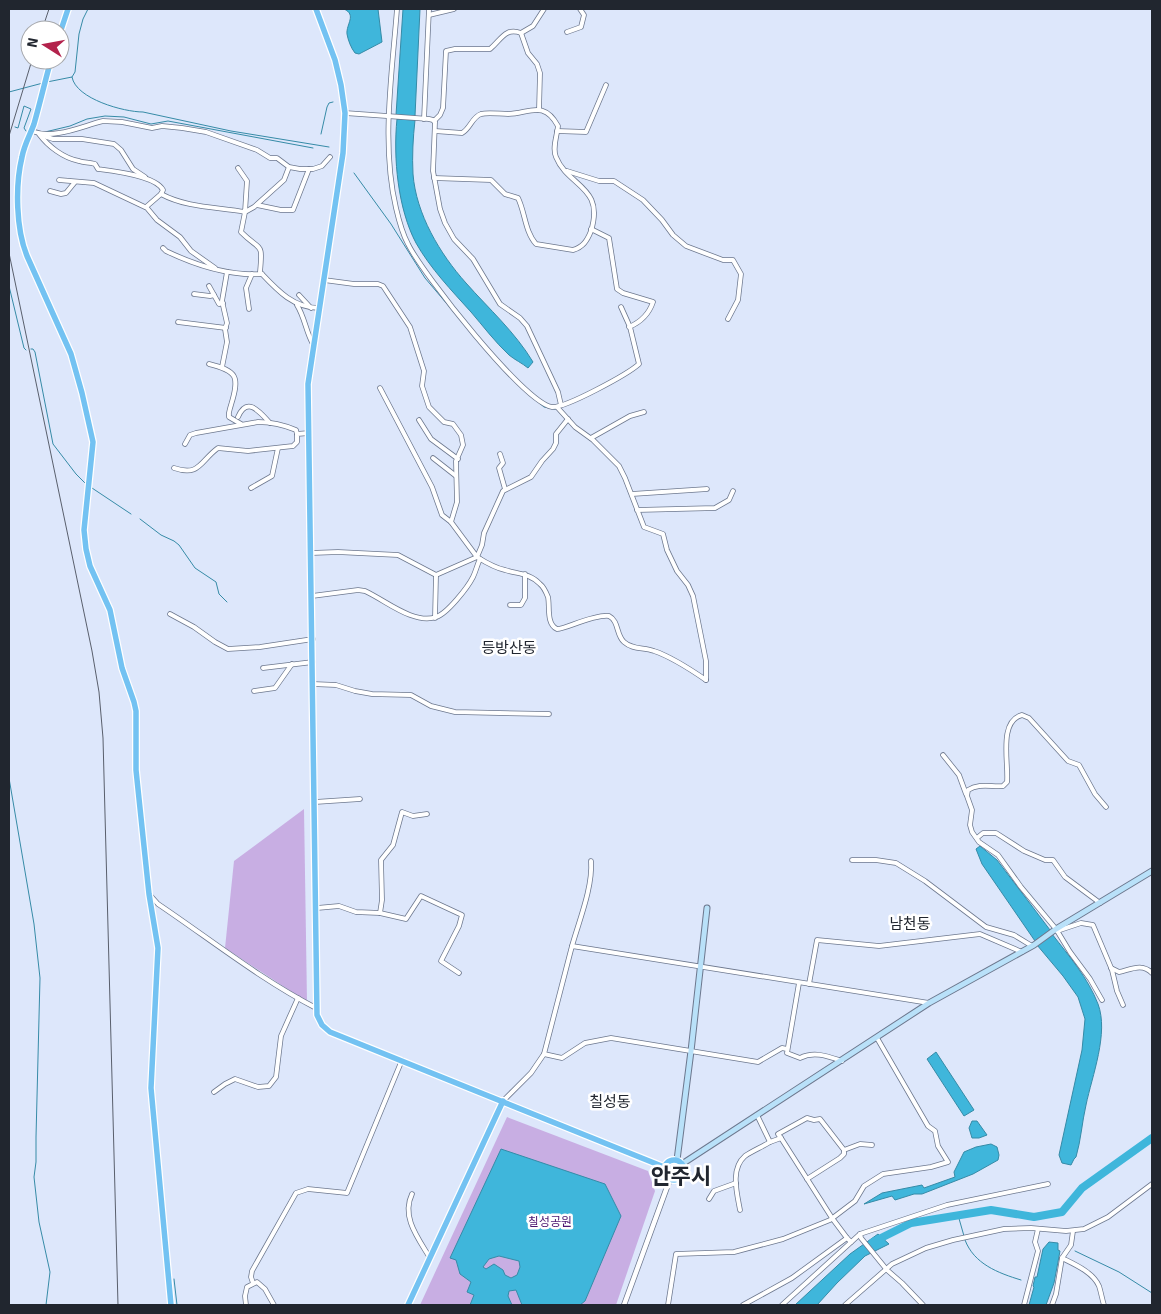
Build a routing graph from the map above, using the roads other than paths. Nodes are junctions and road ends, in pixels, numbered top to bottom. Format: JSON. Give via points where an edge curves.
{"nodes":[{"id":1,"x":316,"y":9,"type":"edge"},
{"id":2,"x":397,"y":9,"type":"edge"},
{"id":3,"x":429,"y":9,"type":"edge"},
{"id":4,"x":454,"y":9,"type":"edge"},
{"id":5,"x":544,"y":9,"type":"edge"},
{"id":6,"x":580,"y":9,"type":"edge"},
{"id":7,"x":585,"y":9,"type":"edge"},
{"id":8,"x":429,"y":15,"type":"junction"},
{"id":9,"x":584,"y":15,"type":"junction"},
{"id":10,"x":567,"y":32,"type":"dead end"},
{"id":11,"x":521,"y":33,"type":"junction"},
{"id":12,"x":48,"y":70,"type":"edge"},
{"id":13,"x":606,"y":86,"type":"dead end"},
{"id":14,"x":539,"y":110,"type":"junction"},
{"id":15,"x":344,"y":114,"type":"junction"},
{"id":16,"x":391,"y":117,"type":"junction"},
{"id":17,"x":424,"y":119,"type":"junction"},
{"id":18,"x":434,"y":121,"type":"junction"},
{"id":19,"x":32,"y":131,"type":"junction"},
{"id":20,"x":435,"y":131,"type":"junction"},
{"id":21,"x":557,"y":131,"type":"junction"},
{"id":22,"x":39,"y":134,"type":"junction"},
{"id":23,"x":330,"y":157,"type":"dead end"},
{"id":24,"x":288,"y":167,"type":"junction"},
{"id":25,"x":238,"y":168,"type":"dead end"},
{"id":26,"x":310,"y":169,"type":"junction"},
{"id":27,"x":565,"y":171,"type":"junction"},
{"id":28,"x":434,"y":178,"type":"junction"},
{"id":29,"x":59,"y":180,"type":"dead end"},
{"id":30,"x":148,"y":180,"type":"junction"},
{"id":31,"x":75,"y":182,"type":"junction"},
{"id":32,"x":50,"y":192,"type":"dead end"},
{"id":33,"x":161,"y":194,"type":"junction"},
{"id":34,"x":257,"y":205,"type":"junction"},
{"id":35,"x":146,"y":208,"type":"junction"},
{"id":36,"x":245,"y":212,"type":"junction"},
{"id":37,"x":591,"y":229,"type":"junction"},
{"id":38,"x":164,"y":248,"type":"dead end"},
{"id":39,"x":215,"y":268,"type":"junction"},
{"id":40,"x":227,"y":272,"type":"junction"},
{"id":41,"x":252,"y":274,"type":"junction"},
{"id":42,"x":262,"y":274,"type":"junction"},
{"id":43,"x":324,"y":280,"type":"junction"},
{"id":44,"x":209,"y":286,"type":"dead end"},
{"id":45,"x":194,"y":294,"type":"dead end"},
{"id":46,"x":214,"y":295,"type":"junction"},
{"id":47,"x":299,"y":295,"type":"dead end"},
{"id":48,"x":223,"y":303,"type":"junction"},
{"id":49,"x":297,"y":305,"type":"junction"},
{"id":50,"x":621,"y":307,"type":"dead end"},
{"id":51,"x":311,"y":308,"type":"junction"},
{"id":52,"x":319,"y":308,"type":"junction"},
{"id":53,"x":249,"y":310,"type":"dead end"},
{"id":54,"x":728,"y":319,"type":"dead end"},
{"id":55,"x":178,"y":322,"type":"dead end"},
{"id":56,"x":629,"y":327,"type":"junction"},
{"id":57,"x":226,"y":328,"type":"junction"},
{"id":58,"x":313,"y":345,"type":"junction"},
{"id":59,"x":210,"y":364,"type":"dead end"},
{"id":60,"x":222,"y":367,"type":"junction"},
{"id":61,"x":380,"y":388,"type":"dead end"},
{"id":62,"x":559,"y":406,"type":"junction"},
{"id":63,"x":644,"y":412,"type":"dead end"},
{"id":64,"x":238,"y":417,"type":"dead end"},
{"id":65,"x":419,"y":420,"type":"dead end"},
{"id":66,"x":568,"y":420,"type":"junction"},
{"id":67,"x":270,"y":423,"type":"junction"},
{"id":68,"x":241,"y":424,"type":"junction"},
{"id":69,"x":310,"y":433,"type":"junction"},
{"id":70,"x":297,"y":434,"type":"junction"},
{"id":71,"x":591,"y":438,"type":"junction"},
{"id":72,"x":185,"y":444,"type":"dead end"},
{"id":73,"x":278,"y":448,"type":"junction"},
{"id":74,"x":500,"y":454,"type":"dead end"},
{"id":75,"x":433,"y":458,"type":"dead end"},
{"id":76,"x":458,"y":459,"type":"junction"},
{"id":77,"x":174,"y":468,"type":"dead end"},
{"id":78,"x":456,"y":476,"type":"junction"},
{"id":79,"x":251,"y":488,"type":"dead end"},
{"id":80,"x":707,"y":489,"type":"dead end"},
{"id":81,"x":505,"y":490,"type":"junction"},
{"id":82,"x":733,"y":491,"type":"dead end"},
{"id":83,"x":632,"y":494,"type":"junction"},
{"id":84,"x":636,"y":510,"type":"junction"},
{"id":85,"x":451,"y":522,"type":"junction"},
{"id":86,"x":311,"y":553,"type":"junction"},
{"id":87,"x":478,"y":558,"type":"junction"},
{"id":88,"x":525,"y":574,"type":"junction"},
{"id":89,"x":436,"y":575,"type":"junction"},
{"id":90,"x":312,"y":596,"type":"junction"},
{"id":91,"x":510,"y":605,"type":"dead end"},
{"id":92,"x":170,"y":614,"type":"dead end"},
{"id":93,"x":435,"y":618,"type":"junction"},
{"id":94,"x":313,"y":639,"type":"junction"},
{"id":95,"x":313,"y":662,"type":"junction"},
{"id":96,"x":292,"y":664,"type":"junction"},
{"id":97,"x":263,"y":668,"type":"dead end"},
{"id":98,"x":313,"y":684,"type":"junction"},
{"id":99,"x":254,"y":691,"type":"dead end"},
{"id":100,"x":549,"y":714,"type":"dead end"},
{"id":101,"x":943,"y":755,"type":"dead end"},
{"id":102,"x":967,"y":796,"type":"junction"},
{"id":103,"x":360,"y":799,"type":"dead end"},
{"id":104,"x":315,"y":802,"type":"junction"},
{"id":105,"x":1106,"y":806,"type":"dead end"},
{"id":106,"x":427,"y":814,"type":"dead end"},
{"id":107,"x":977,"y":838,"type":"junction"},
{"id":108,"x":852,"y":860,"type":"dead end"},
{"id":109,"x":590,"y":861,"type":"dead end"},
{"id":110,"x":1152,"y":871,"type":"edge"},
{"id":111,"x":149,"y":894,"type":"junction"},
{"id":112,"x":1100,"y":903,"type":"junction"},
{"id":113,"x":317,"y":908,"type":"junction"},
{"id":114,"x":706,"y":908,"type":"dead end"},
{"id":115,"x":380,"y":913,"type":"junction"},
{"id":116,"x":986,"y":926,"type":"junction"},
{"id":117,"x":1056,"y":930,"type":"junction"},
{"id":118,"x":980,"y":934,"type":"junction"},
{"id":119,"x":1033,"y":945,"type":"junction"},
{"id":120,"x":572,"y":946,"type":"junction"},
{"id":121,"x":1022,"y":952,"type":"junction"},
{"id":122,"x":699,"y":967,"type":"junction"},
{"id":123,"x":1111,"y":968,"type":"junction"},
{"id":124,"x":459,"y":973,"type":"dead end"},
{"id":125,"x":1152,"y":974,"type":"edge"},
{"id":126,"x":799,"y":983,"type":"junction"},
{"id":127,"x":808,"y":984,"type":"junction"},
{"id":128,"x":298,"y":998,"type":"junction"},
{"id":129,"x":1102,"y":1000,"type":"dead end"},
{"id":130,"x":928,"y":1003,"type":"junction"},
{"id":131,"x":1123,"y":1005,"type":"dead end"},
{"id":132,"x":316,"y":1008,"type":"junction"},
{"id":133,"x":877,"y":1038,"type":"junction"},
{"id":134,"x":787,"y":1049,"type":"junction"},
{"id":135,"x":691,"y":1051,"type":"junction"},
{"id":136,"x":544,"y":1054,"type":"junction"},
{"id":137,"x":402,"y":1060,"type":"junction"},
{"id":138,"x":842,"y":1061,"type":"junction"},
{"id":139,"x":214,"y":1092,"type":"dead end"},
{"id":140,"x":503,"y":1101,"type":"junction"},
{"id":141,"x":757,"y":1114,"type":"junction"},
{"id":142,"x":781,"y":1138,"type":"junction"},
{"id":143,"x":770,"y":1142,"type":"junction"},
{"id":144,"x":872,"y":1145,"type":"dead end"},
{"id":145,"x":844,"y":1150,"type":"junction"},
{"id":146,"x":679,"y":1162,"type":"junction"},
{"id":147,"x":664,"y":1167,"type":"junction"},
{"id":148,"x":670,"y":1179,"type":"junction"},
{"id":149,"x":807,"y":1179,"type":"junction"},
{"id":150,"x":736,"y":1183,"type":"junction"},
{"id":151,"x":1048,"y":1184,"type":"dead end"},
{"id":152,"x":1152,"y":1184,"type":"edge"},
{"id":153,"x":412,"y":1194,"type":"dead end"},
{"id":154,"x":709,"y":1199,"type":"dead end"},
{"id":155,"x":740,"y":1210,"type":"dead end"},
{"id":156,"x":832,"y":1218,"type":"junction"},
{"id":157,"x":1038,"y":1229,"type":"junction"},
{"id":158,"x":1073,"y":1230,"type":"junction"},
{"id":159,"x":860,"y":1236,"type":"junction"},
{"id":160,"x":847,"y":1238,"type":"junction"},
{"id":161,"x":851,"y":1242,"type":"junction"},
{"id":162,"x":430,"y":1258,"type":"junction"},
{"id":163,"x":1062,"y":1258,"type":"junction"},
{"id":164,"x":885,"y":1268,"type":"junction"},
{"id":165,"x":253,"y":1283,"type":"junction"},
{"id":166,"x":171,"y":1305,"type":"edge"},
{"id":167,"x":246,"y":1305,"type":"edge"},
{"id":168,"x":274,"y":1305,"type":"edge"},
{"id":169,"x":408,"y":1305,"type":"edge"},
{"id":170,"x":624,"y":1305,"type":"edge"},
{"id":171,"x":668,"y":1305,"type":"edge"},
{"id":172,"x":744,"y":1305,"type":"edge"},
{"id":173,"x":782,"y":1305,"type":"edge"},
{"id":174,"x":845,"y":1305,"type":"edge"},
{"id":175,"x":923,"y":1305,"type":"edge"},
{"id":176,"x":1024,"y":1305,"type":"edge"},
{"id":177,"x":1052,"y":1305,"type":"edge"},
{"id":178,"x":1104,"y":1305,"type":"edge"}],
"edges":[{"from":1,"to":15,"type":"main road","via":[[336,60]]},
{"from":2,"to":16,"type":"street"},
{"from":3,"to":8,"type":"street"},
{"from":4,"to":8,"type":"street"},
{"from":5,"to":11,"type":"street","via":[[533,26]]},
{"from":6,"to":9,"type":"street"},
{"from":7,"to":9,"type":"street"},
{"from":8,"to":17,"type":"street"},
{"from":9,"to":10,"type":"street","via":[[581,28]]},
{"from":11,"to":14,"type":"street","via":[[540,73]]},
{"from":11,"to":18,"type":"street","via":[[506,32],[486,50],[446,51],[443,108]]},
{"from":12,"to":19,"type":"main road"},
{"from":13,"to":21,"type":"street","via":[[586,132]]},
{"from":14,"to":20,"type":"street","via":[[479,115],[462,133]]},
{"from":14,"to":21,"type":"street","via":[[549,114],[558,126]]},
{"from":15,"to":16,"type":"street"},
{"from":15,"to":43,"type":"main road","via":[[343,153]]},
{"from":16,"to":17,"type":"street"},
{"from":16,"to":62,"type":"street","via":[[388,133],[391,181],[408,245],[442,296],[496,360],[545,405]]},
{"from":17,"to":18,"type":"street"},
{"from":18,"to":20,"type":"street"},
{"from":19,"to":22,"type":"street"},
{"from":19,"to":111,"type":"main road","via":[[19,170],[21,238],[71,354],[91,432],[92,459],[84,538],[88,559],[110,610],[122,668],[134,702],[136,770]]},
{"from":20,"to":28,"type":"street"},
{"from":21,"to":27,"type":"street","via":[[554,150]]},
{"from":22,"to":24,"type":"street","via":[[72,130],[103,121],[152,128],[182,128],[206,132],[257,150],[270,158],[277,158]]},
{"from":22,"to":30,"type":"street","via":[[57,152],[74,160]]},
{"from":22,"to":30,"type":"street","via":[[52,139],[114,144],[133,169]]},
{"from":23,"to":26,"type":"street","via":[[322,166]]},
{"from":24,"to":26,"type":"street"},
{"from":24,"to":34,"type":"street","via":[[284,180]]},
{"from":25,"to":36,"type":"street","via":[[247,181]]},
{"from":26,"to":34,"type":"street","via":[[293,210]]},
{"from":27,"to":37,"type":"street","via":[[591,197]]},
{"from":27,"to":54,"type":"street","via":[[599,181],[614,181],[643,200],[673,236],[686,246],[723,260],[733,260],[741,274],[738,300]]},
{"from":28,"to":37,"type":"street","via":[[491,180],[505,194],[518,198],[525,224],[536,244],[574,250],[583,246]]},
{"from":28,"to":62,"type":"street","via":[[448,230],[474,259],[500,304],[527,326],[558,392]]},
{"from":29,"to":31,"type":"street"},
{"from":30,"to":33,"type":"street","via":[[160,185]]},
{"from":31,"to":32,"type":"street","via":[[66,193]]},
{"from":31,"to":35,"type":"street","via":[[94,183]]},
{"from":33,"to":35,"type":"street"},
{"from":33,"to":36,"type":"street","via":[[175,201]]},
{"from":34,"to":36,"type":"street"},
{"from":35,"to":39,"type":"street","via":[[180,237],[191,251]]},
{"from":36,"to":42,"type":"street","via":[[241,232],[260,247]]},
{"from":37,"to":56,"type":"street","via":[[609,238],[617,290],[653,302],[642,320]]},
{"from":38,"to":39,"type":"street","via":[[189,262]]},
{"from":39,"to":40,"type":"street"},
{"from":40,"to":41,"type":"street"},
{"from":40,"to":48,"type":"street"},
{"from":41,"to":42,"type":"street"},
{"from":41,"to":53,"type":"street","via":[[246,288]]},
{"from":42,"to":49,"type":"street"},
{"from":43,"to":52,"type":"main road"},
{"from":43,"to":76,"type":"street","via":[[378,284],[384,288],[410,327],[424,371],[422,386],[429,407],[444,422],[453,424],[461,435]]},
{"from":44,"to":46,"type":"street"},
{"from":45,"to":46,"type":"street"},
{"from":46,"to":48,"type":"street","via":[[219,304]]},
{"from":47,"to":51,"type":"street"},
{"from":48,"to":57,"type":"street"},
{"from":49,"to":51,"type":"street"},
{"from":49,"to":58,"type":"street"},
{"from":50,"to":56,"type":"street"},
{"from":51,"to":52,"type":"street"},
{"from":52,"to":58,"type":"main road"},
{"from":55,"to":57,"type":"street"},
{"from":56,"to":62,"type":"street","via":[[639,364],[623,376]]},
{"from":57,"to":60,"type":"street"},
{"from":58,"to":69,"type":"main road","via":[[308,384]]},
{"from":59,"to":60,"type":"street"},
{"from":60,"to":68,"type":"street","via":[[232,371],[236,385],[229,416]]},
{"from":61,"to":85,"type":"street","via":[[432,487],[442,515]]},
{"from":62,"to":66,"type":"street"},
{"from":63,"to":71,"type":"street","via":[[630,416]]},
{"from":64,"to":67,"type":"street","via":[[242,409],[249,406]]},
{"from":65,"to":76,"type":"street","via":[[431,439]]},
{"from":66,"to":71,"type":"street"},
{"from":66,"to":81,"type":"street","via":[[556,434],[553,449],[531,477]]},
{"from":67,"to":68,"type":"street"},
{"from":67,"to":70,"type":"street","via":[[296,430]]},
{"from":68,"to":72,"type":"street","via":[[190,435]]},
{"from":69,"to":70,"type":"street"},
{"from":69,"to":86,"type":"main road"},
{"from":70,"to":73,"type":"street","via":[[294,446]]},
{"from":71,"to":83,"type":"street","via":[[619,466]]},
{"from":73,"to":77,"type":"street","via":[[248,451],[218,448],[202,466],[191,471]]},
{"from":73,"to":79,"type":"street","via":[[272,476]]},
{"from":74,"to":81,"type":"street","via":[[503,464],[499,468]]},
{"from":75,"to":78,"type":"street"},
{"from":76,"to":78,"type":"street"},
{"from":78,"to":85,"type":"street","via":[[457,502]]},
{"from":80,"to":83,"type":"street"},
{"from":81,"to":87,"type":"street","via":[[484,533]]},
{"from":82,"to":84,"type":"street","via":[[729,500],[715,508]]},
{"from":83,"to":84,"type":"street"},
{"from":84,"to":88,"type":"street","via":[[644,526],[663,534],[667,550],[691,591],[706,662],[706,680],[666,656],[649,649],[633,648],[624,642],[609,616],[559,629],[555,627],[545,590],[536,579]]},
{"from":85,"to":87,"type":"street"},
{"from":86,"to":89,"type":"street","via":[[398,555]]},
{"from":86,"to":90,"type":"main road"},
{"from":87,"to":88,"type":"street","via":[[504,570]]},
{"from":87,"to":89,"type":"street"},
{"from":87,"to":93,"type":"street","via":[[472,578],[448,608]]},
{"from":88,"to":91,"type":"street","via":[[525,601],[521,605]]},
{"from":89,"to":93,"type":"street"},
{"from":90,"to":93,"type":"street","via":[[365,591],[409,615]]},
{"from":90,"to":94,"type":"main road"},
{"from":92,"to":94,"type":"street","via":[[228,649]]},
{"from":94,"to":95,"type":"main road"},
{"from":95,"to":96,"type":"street"},
{"from":95,"to":98,"type":"main road"},
{"from":96,"to":97,"type":"street"},
{"from":96,"to":99,"type":"street","via":[[276,688]]},
{"from":98,"to":100,"type":"street","via":[[336,685],[372,694],[411,695],[430,706],[455,712]]},
{"from":98,"to":104,"type":"main road"},
{"from":101,"to":102,"type":"street","via":[[959,775]]},
{"from":102,"to":105,"type":"street","via":[[972,788],[1003,786],[1007,782],[1006,739],[1014,718],[1022,715],[1029,718],[1068,761],[1080,765],[1095,794]]},
{"from":102,"to":107,"type":"street","via":[[972,810],[971,828]]},
{"from":103,"to":104,"type":"street"},
{"from":104,"to":113,"type":"main road"},
{"from":106,"to":115,"type":"street","via":[[413,816],[402,812],[393,845],[382,860]]},
{"from":107,"to":112,"type":"street","via":[[983,833],[996,833],[1024,851],[1052,860],[1065,877]]},
{"from":107,"to":117,"type":"street","via":[[998,855]]},
{"from":108,"to":116,"type":"street","via":[[896,863]]},
{"from":109,"to":120,"type":"street","via":[[592,872]]},
{"from":110,"to":112,"type":"main road"},
{"from":111,"to":128,"type":"street","via":[[158,904]]},
{"from":111,"to":166,"type":"main road","via":[[158,948],[151,1100]]},
{"from":112,"to":117,"type":"main road"},
{"from":113,"to":115,"type":"street","via":[[339,906],[356,912]]},
{"from":113,"to":132,"type":"main road"},
{"from":114,"to":122,"type":"main road"},
{"from":115,"to":124,"type":"street","via":[[406,919],[421,896],[462,915],[441,961]]},
{"from":116,"to":118,"type":"street"},
{"from":116,"to":119,"type":"street"},
{"from":117,"to":119,"type":"main road"},
{"from":117,"to":123,"type":"street","via":[[1081,922],[1093,925]]},
{"from":117,"to":129,"type":"street"},
{"from":118,"to":121,"type":"street"},
{"from":118,"to":127,"type":"street","via":[[879,946],[817,940]]},
{"from":119,"to":121,"type":"main road"},
{"from":120,"to":122,"type":"street"},
{"from":120,"to":136,"type":"street"},
{"from":121,"to":130,"type":"main road"},
{"from":122,"to":126,"type":"street"},
{"from":122,"to":135,"type":"main road"},
{"from":123,"to":125,"type":"street","via":[[1119,972],[1145,968]]},
{"from":123,"to":131,"type":"street"},
{"from":126,"to":127,"type":"street"},
{"from":126,"to":134,"type":"street"},
{"from":127,"to":130,"type":"street"},
{"from":128,"to":132,"type":"street"},
{"from":128,"to":139,"type":"street","via":[[281,1036],[276,1077],[269,1086],[258,1087],[235,1079]]},
{"from":130,"to":133,"type":"main road"},
{"from":132,"to":137,"type":"main road","via":[[325,1029]]},
{"from":133,"to":138,"type":"main road"},
{"from":133,"to":156,"type":"street","via":[[928,1126],[935,1131],[938,1146],[948,1162],[883,1174],[864,1186],[855,1200]]},
{"from":134,"to":135,"type":"street","via":[[782,1048],[758,1062]]},
{"from":134,"to":138,"type":"street","via":[[787,1054],[800,1058],[806,1054],[826,1055]]},
{"from":135,"to":136,"type":"street","via":[[611,1038],[585,1043],[562,1058]]},
{"from":135,"to":146,"type":"main road"},
{"from":136,"to":140,"type":"street","via":[[532,1073]]},
{"from":137,"to":140,"type":"main road"},
{"from":137,"to":165,"type":"street","via":[[347,1193],[308,1189],[296,1193],[252,1271]]},
{"from":138,"to":141,"type":"main road"},
{"from":140,"to":147,"type":"main road"},
{"from":140,"to":162,"type":"main road"},
{"from":141,"to":143,"type":"street"},
{"from":141,"to":146,"type":"main road"},
{"from":142,"to":143,"type":"street"},
{"from":142,"to":145,"type":"street","via":[[778,1134],[807,1118],[820,1118]]},
{"from":142,"to":149,"type":"street"},
{"from":143,"to":150,"type":"street","via":[[741,1161]]},
{"from":144,"to":145,"type":"street","via":[[860,1144]]},
{"from":145,"to":149,"type":"street","via":[[840,1158]]},
{"from":146,"to":147,"type":"main road","via":[[670,1160]]},
{"from":146,"to":148,"type":"main road","via":[[684,1170],[682,1176],[677,1180]]},
{"from":147,"to":148,"type":"main road","via":[[664,1173]]},
{"from":148,"to":170,"type":"street"},
{"from":149,"to":156,"type":"street"},
{"from":150,"to":154,"type":"street","via":[[714,1191]]},
{"from":150,"to":155,"type":"street"},
{"from":151,"to":159,"type":"street","via":[[947,1205]]},
{"from":152,"to":158,"type":"street","via":[[1094,1225]]},
{"from":153,"to":162,"type":"street","via":[[407,1212]]},
{"from":156,"to":160,"type":"street"},
{"from":156,"to":171,"type":"street","via":[[783,1239],[734,1252],[676,1254]]},
{"from":157,"to":158,"type":"street"},
{"from":157,"to":164,"type":"street","via":[[1004,1229],[938,1244]]},
{"from":157,"to":176,"type":"street","via":[[1035,1242],[1038,1251]]},
{"from":158,"to":163,"type":"street","via":[[1071,1245]]},
{"from":159,"to":161,"type":"street"},
{"from":159,"to":164,"type":"street"},
{"from":160,"to":161,"type":"street"},
{"from":160,"to":172,"type":"street","via":[[792,1278]]},
{"from":161,"to":173,"type":"street"},
{"from":162,"to":169,"type":"main road"},
{"from":163,"to":177,"type":"street"},
{"from":163,"to":178,"type":"street","via":[[1092,1277],[1098,1284]]},
{"from":164,"to":174,"type":"street"},
{"from":164,"to":175,"type":"street"},
{"from":165,"to":167,"type":"street","via":[[247,1287]]},
{"from":165,"to":168,"type":"street","via":[[257,1282],[265,1289]]}]}
